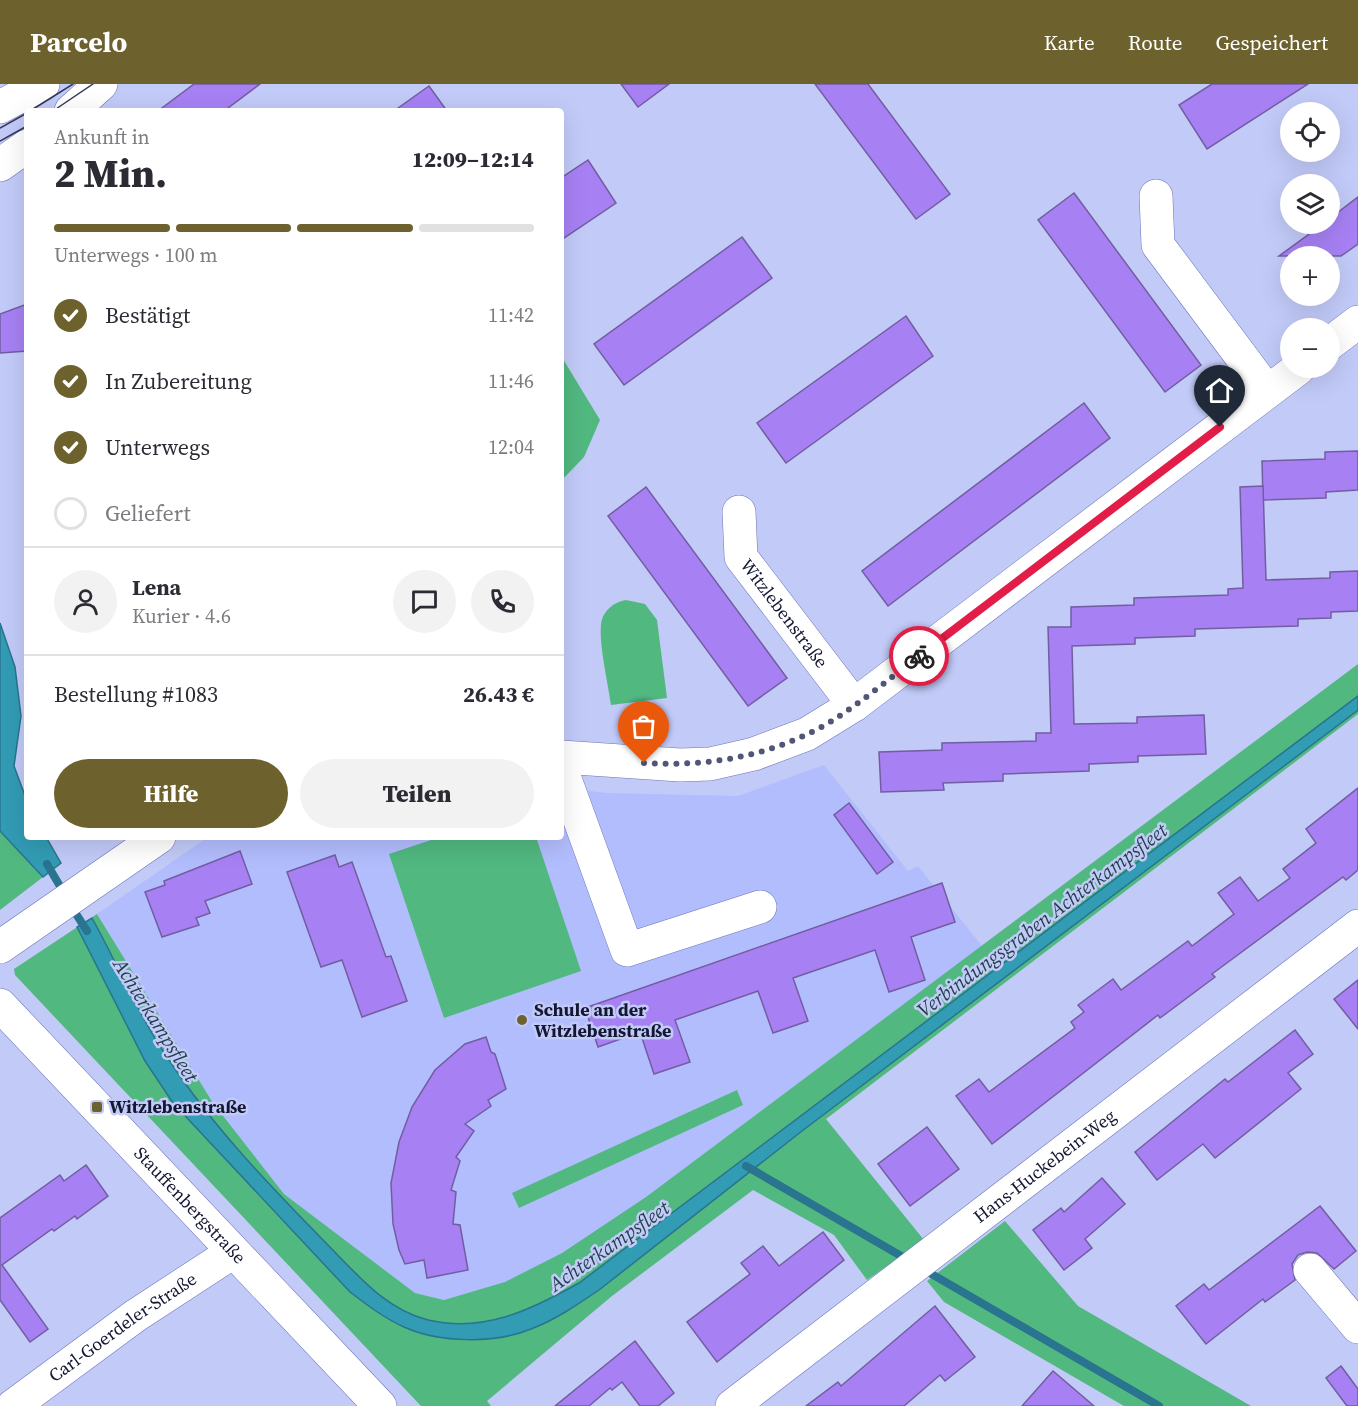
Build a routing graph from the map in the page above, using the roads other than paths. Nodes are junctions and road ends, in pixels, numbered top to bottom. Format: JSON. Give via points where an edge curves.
{"nodes":[{"id":1,"x":43,"y":84,"type":"edge"},
{"id":2,"x":101,"y":84,"type":"edge"},
{"id":3,"x":0,"y":107,"type":"edge"},
{"id":4,"x":74,"y":108,"type":"edge"},
{"id":5,"x":24,"y":148,"type":"edge"},
{"id":6,"x":0,"y":165,"type":"edge"},
{"id":7,"x":1156,"y":196,"type":"dead end"},
{"id":8,"x":1358,"y":322,"type":"edge"},
{"id":9,"x":1340,"y":336,"type":"edge"},
{"id":10,"x":1285,"y":378,"type":"edge"},
{"id":11,"x":1267,"y":391,"type":"junction"},
{"id":12,"x":739,"y":512,"type":"dead end"},
{"id":13,"x":854,"y":705,"type":"junction"},
{"id":14,"x":564,"y":757,"type":"edge"},
{"id":15,"x":564,"y":776,"type":"edge"},
{"id":16,"x":155,"y":840,"type":"edge"},
{"id":17,"x":760,"y":907,"type":"dead end"},
{"id":18,"x":1358,"y":926,"type":"edge"},
{"id":19,"x":0,"y":947,"type":"edge"},
{"id":20,"x":0,"y":1005,"type":"edge"},
{"id":21,"x":233,"y":1252,"type":"junction"},
{"id":22,"x":1310,"y":1270,"type":"dead end"},
{"id":23,"x":1358,"y":1327,"type":"edge"},
{"id":24,"x":13,"y":1406,"type":"edge"},
{"id":25,"x":380,"y":1406,"type":"edge"},
{"id":26,"x":732,"y":1406,"type":"edge"}],
"edges":[{"from":1,"to":3,"type":"street"},
{"from":2,"to":4,"type":"street"},
{"from":5,"to":6,"type":"street"},
{"from":7,"to":11,"type":"street","via":[[1158,245]]},
{"from":8,"to":9,"type":"street"},
{"from":10,"to":11,"type":"street"},
{"from":11,"to":13,"type":"street"},
{"from":12,"to":13,"type":"street","name":"Witzlebenstraße","via":[[741,556]]},
{"from":13,"to":14,"type":"street","via":[[807,734],[754,754],[710,764]]},
{"from":15,"to":17,"type":"street","via":[[627,950]]},
{"from":16,"to":19,"type":"street"},
{"from":18,"to":26,"type":"street","name":"Hans-Huckebein-Weg"},
{"from":20,"to":21,"type":"street","name":"Stauffenbergstraße"},
{"from":21,"to":24,"type":"street","name":"Carl-Goerdeler-Straße","via":[[135,1316]]},
{"from":21,"to":25,"type":"street","name":"Stauffenbergstraße"},
{"from":22,"to":23,"type":"street"}]}
